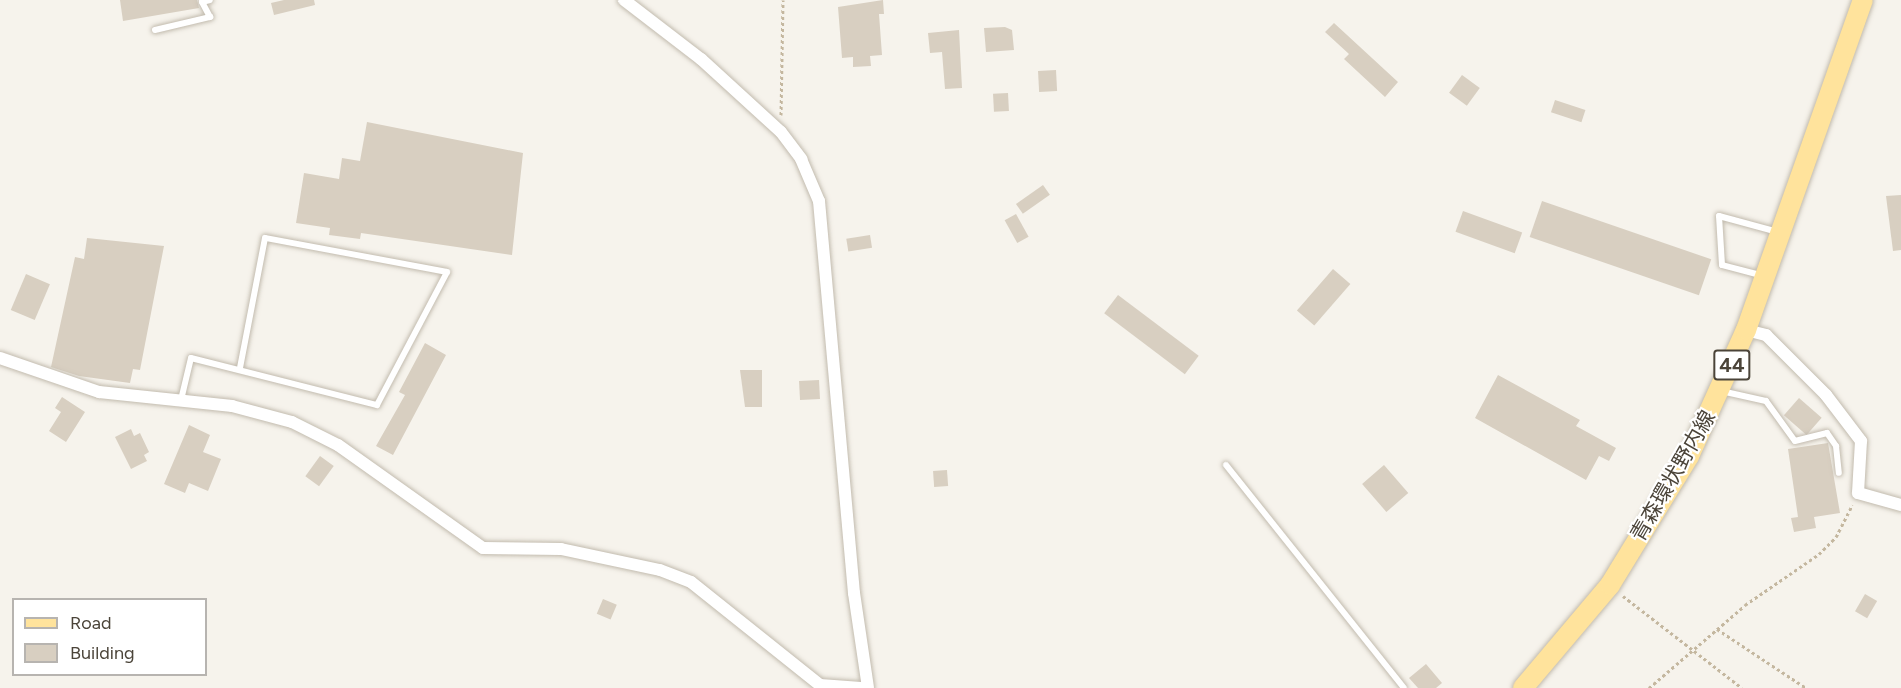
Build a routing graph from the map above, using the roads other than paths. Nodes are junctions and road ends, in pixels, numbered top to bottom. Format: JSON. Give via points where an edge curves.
{"nodes":[{"id":1,"x":210,"y":0,"type":"edge"},
{"id":2,"x":624,"y":0,"type":"edge"},
{"id":3,"x":1863,"y":0,"type":"edge"},
{"id":4,"x":155,"y":30,"type":"dead end"},
{"id":5,"x":1779,"y":232,"type":"junction"},
{"id":6,"x":1764,"y":276,"type":"junction"},
{"id":7,"x":1746,"y":330,"type":"junction"},
{"id":8,"x":0,"y":358,"type":"edge"},
{"id":9,"x":240,"y":368,"type":"junction"},
{"id":10,"x":1721,"y":391,"type":"junction"},
{"id":11,"x":181,"y":400,"type":"junction"},
{"id":12,"x":1226,"y":465,"type":"dead end"},
{"id":13,"x":1839,"y":473,"type":"dead end"},
{"id":14,"x":1901,"y":505,"type":"edge"},
{"id":15,"x":861,"y":688,"type":"edge"},
{"id":16,"x":868,"y":688,"type":"edge"},
{"id":17,"x":1404,"y":688,"type":"edge"},
{"id":18,"x":1523,"y":688,"type":"edge"}],
"edges":[{"from":1,"to":4,"type":"lane","via":[[202,2],[210,17]]},
{"from":2,"to":16,"type":"street","via":[[701,59],[780,132],[801,159],[819,201],[854,592]]},
{"from":3,"to":5,"type":"main road","name":"青森環状野内線","number":"44"},
{"from":5,"to":6,"type":"main road","name":"青森環状野内線","number":"44"},
{"from":5,"to":6,"type":"lane","via":[[1719,216],[1722,265]]},
{"from":6,"to":7,"type":"main road","name":"青森環状野内線","number":"44"},
{"from":7,"to":10,"type":"main road","name":"青森環状野内線","number":"44"},
{"from":7,"to":14,"type":"street","via":[[1766,335],[1826,395],[1861,441],[1858,493]]},
{"from":8,"to":11,"type":"street","via":[[99,392]]},
{"from":9,"to":9,"type":"lane","via":[[377,405],[447,272],[265,238]]},
{"from":9,"to":11,"type":"lane","via":[[191,358]]},
{"from":10,"to":13,"type":"lane","via":[[1766,401],[1795,441],[1827,433],[1836,447]]},
{"from":10,"to":18,"type":"main road","name":"青森環状野内線","number":"44","via":[[1689,456],[1610,585]]},
{"from":11,"to":15,"type":"street","via":[[292,422],[338,445],[483,548],[602,554],[691,582],[820,685]]},
{"from":12,"to":17,"type":"lane"}]}
